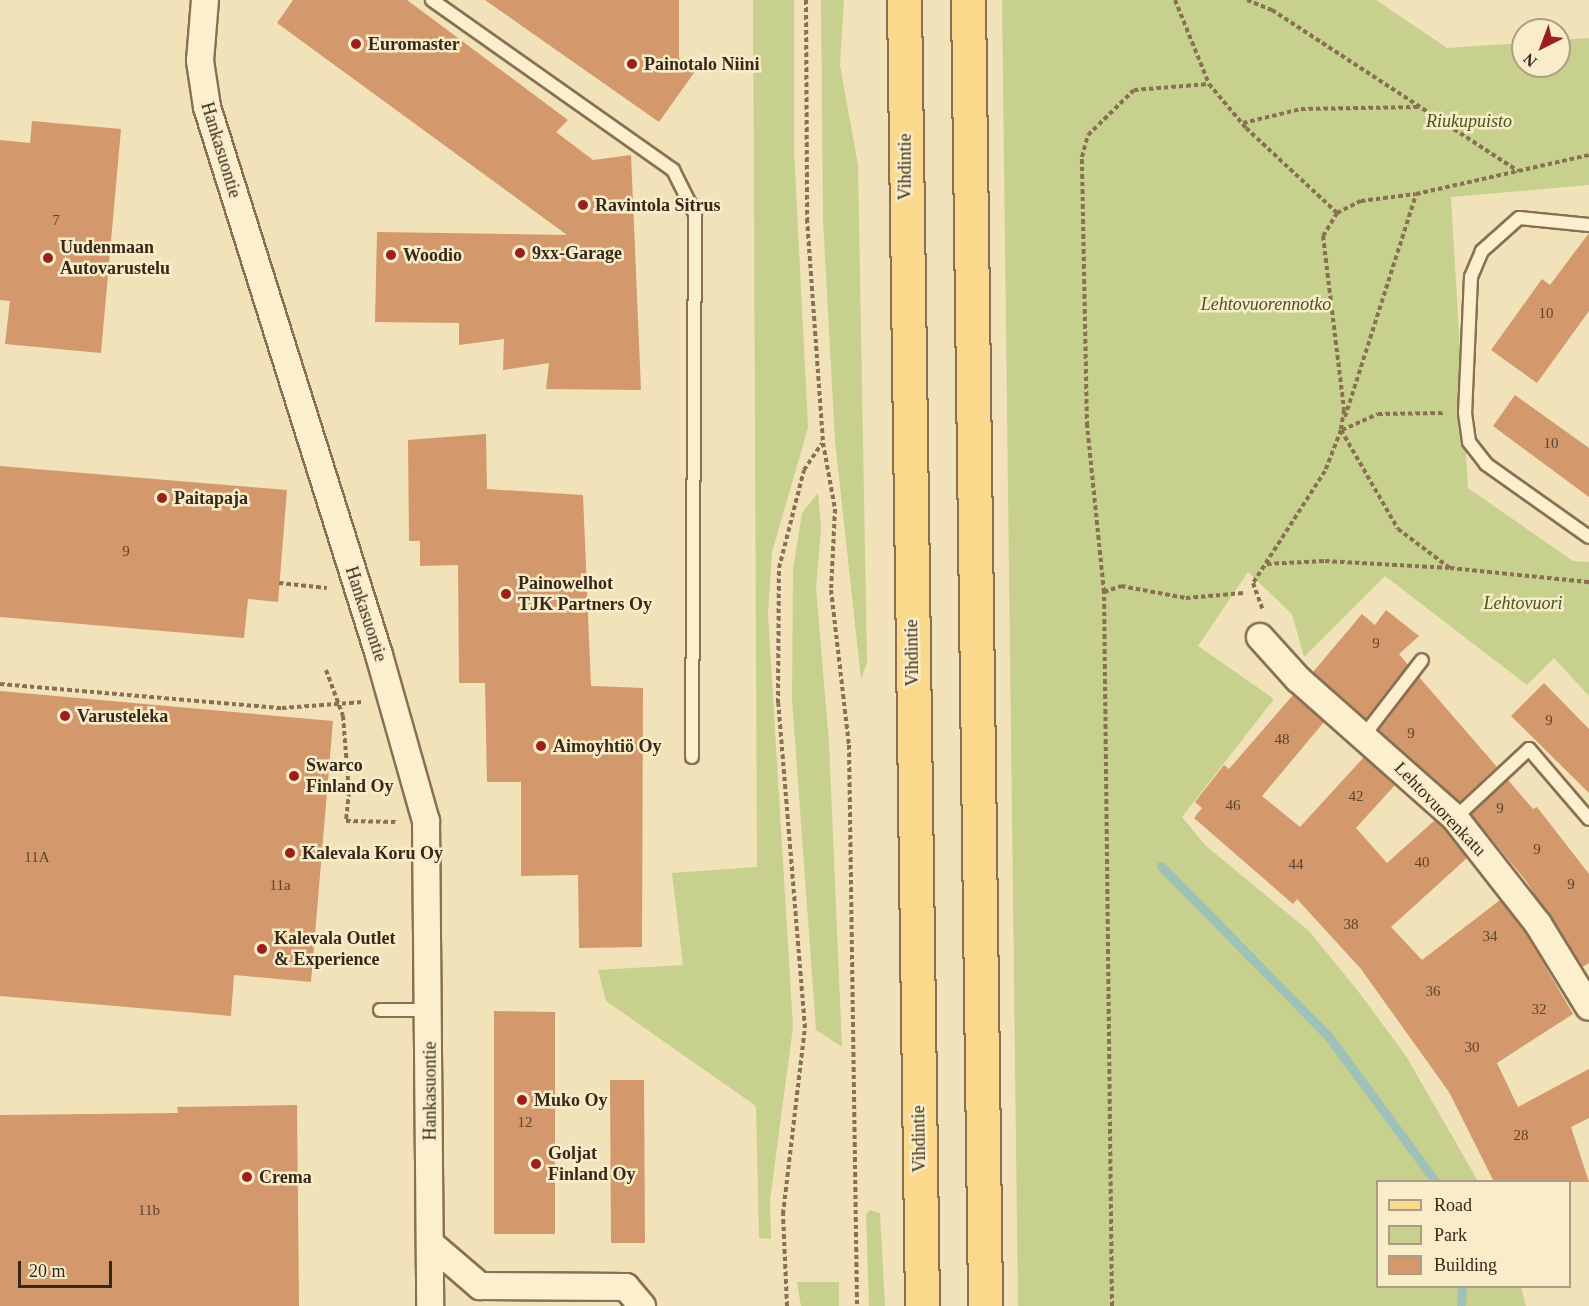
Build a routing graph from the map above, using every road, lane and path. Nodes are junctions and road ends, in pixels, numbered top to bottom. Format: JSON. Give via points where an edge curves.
{"nodes":[{"id":1,"x":205,"y":0,"type":"edge"},
{"id":2,"x":432,"y":0,"type":"edge"},
{"id":3,"x":806,"y":0,"type":"edge"},
{"id":4,"x":904,"y":0,"type":"edge"},
{"id":5,"x":968,"y":0,"type":"edge"},
{"id":6,"x":1175,"y":0,"type":"edge"},
{"id":7,"x":1247,"y":0,"type":"edge"},
{"id":8,"x":1209,"y":84,"type":"junction"},
{"id":9,"x":1420,"y":107,"type":"junction"},
{"id":10,"x":1242,"y":123,"type":"junction"},
{"id":11,"x":1589,"y":154,"type":"edge"},
{"id":12,"x":1518,"y":171,"type":"junction"},
{"id":13,"x":1416,"y":194,"type":"junction"},
{"id":14,"x":1337,"y":213,"type":"junction"},
{"id":15,"x":1589,"y":225,"type":"edge"},
{"id":16,"x":1465,"y":413,"type":"junction"},
{"id":17,"x":1341,"y":430,"type":"junction"},
{"id":18,"x":823,"y":443,"type":"junction"},
{"id":19,"x":1589,"y":537,"type":"edge"},
{"id":20,"x":1266,"y":564,"type":"junction"},
{"id":21,"x":1450,"y":568,"type":"junction"},
{"id":22,"x":1253,"y":582,"type":"dead end"},
{"id":23,"x":1589,"y":582,"type":"edge"},
{"id":24,"x":279,"y":583,"type":"dead end"},
{"id":25,"x":327,"y":588,"type":"dead end"},
{"id":26,"x":1104,"y":592,"type":"junction"},
{"id":27,"x":1244,"y":593,"type":"dead end"},
{"id":28,"x":1260,"y":637,"type":"dead end"},
{"id":29,"x":1422,"y":660,"type":"dead end"},
{"id":30,"x":326,"y":670,"type":"dead end"},
{"id":31,"x":0,"y":684,"type":"edge"},
{"id":32,"x":363,"y":702,"type":"dead end"},
{"id":33,"x":340,"y":707,"type":"junction"},
{"id":34,"x":1365,"y":734,"type":"junction"},
{"id":35,"x":692,"y":757,"type":"dead end"},
{"id":36,"x":1455,"y":818,"type":"junction"},
{"id":37,"x":1589,"y":819,"type":"edge"},
{"id":38,"x":400,"y":821,"type":"dead end"},
{"id":39,"x":1589,"y":1007,"type":"edge"},
{"id":40,"x":380,"y":1010,"type":"dead end"},
{"id":41,"x":430,"y":1010,"type":"junction"},
{"id":42,"x":431,"y":1244,"type":"junction"},
{"id":43,"x":430,"y":1306,"type":"edge"},
{"id":44,"x":642,"y":1306,"type":"edge"},
{"id":45,"x":787,"y":1306,"type":"edge"},
{"id":46,"x":857,"y":1306,"type":"edge"},
{"id":47,"x":922,"y":1306,"type":"edge"},
{"id":48,"x":985,"y":1306,"type":"edge"},
{"id":49,"x":1112,"y":1306,"type":"edge"}],
"edges":[{"from":1,"to":41,"type":"street","name":"Hankasuontie","via":[[200,61],[207,107],[421,796],[429,878]]},
{"from":2,"to":35,"type":"lane","via":[[673,170],[694,214]]},
{"from":3,"to":18,"type":"path","via":[[807,219]]},
{"from":4,"to":47,"type":"main road","name":"Vihdintie"},
{"from":5,"to":48,"type":"main road"},
{"from":6,"to":8,"type":"path"},
{"from":7,"to":9,"type":"path","via":[[1272,10]]},
{"from":8,"to":10,"type":"path"},
{"from":8,"to":26,"type":"path","via":[[1134,90],[1088,135],[1082,157],[1091,508]]},
{"from":9,"to":10,"type":"path","via":[[1301,109]]},
{"from":9,"to":12,"type":"path"},
{"from":10,"to":14,"type":"path"},
{"from":11,"to":12,"type":"path"},
{"from":12,"to":13,"type":"path"},
{"from":13,"to":14,"type":"path","via":[[1361,201]]},
{"from":13,"to":17,"type":"path"},
{"from":14,"to":17,"type":"path","via":[[1323,236],[1344,410]]},
{"from":15,"to":16,"type":"lane","via":[[1519,218],[1482,251],[1471,278]]},
{"from":16,"to":17,"type":"path","via":[[1378,414]]},
{"from":16,"to":19,"type":"lane","via":[[1469,442],[1486,464]]},
{"from":17,"to":20,"type":"path","via":[[1325,471]]},
{"from":17,"to":21,"type":"path","via":[[1364,476],[1398,529]]},
{"from":18,"to":45,"type":"path","via":[[804,470],[779,568],[778,703],[805,1028],[783,1214]]},
{"from":18,"to":46,"type":"path","via":[[835,509],[831,590],[849,745]]},
{"from":20,"to":21,"type":"path","via":[[1325,561]]},
{"from":20,"to":22,"type":"path"},
{"from":21,"to":23,"type":"path"},
{"from":24,"to":25,"type":"path"},
{"from":26,"to":27,"type":"path","via":[[1121,586],[1186,598]]},
{"from":26,"to":49,"type":"path"},
{"from":28,"to":34,"type":"street","name":"Lehtovuorenkatu","via":[[1298,679]]},
{"from":29,"to":34,"type":"lane"},
{"from":30,"to":33,"type":"path"},
{"from":31,"to":33,"type":"path","via":[[282,708]]},
{"from":32,"to":33,"type":"path"},
{"from":33,"to":38,"type":"path","via":[[349,792],[346,821]]},
{"from":34,"to":36,"type":"street","name":"Lehtovuorenkatu"},
{"from":36,"to":37,"type":"lane","via":[[1529,749]]},
{"from":36,"to":39,"type":"street","name":"Lehtovuorenkatu","via":[[1538,924]]},
{"from":40,"to":41,"type":"lane"},
{"from":41,"to":42,"type":"street","name":"Hankasuontie"},
{"from":42,"to":43,"type":"street","name":"Hankasuontie"},
{"from":42,"to":44,"type":"street","via":[[480,1286],[626,1287]]}]}
